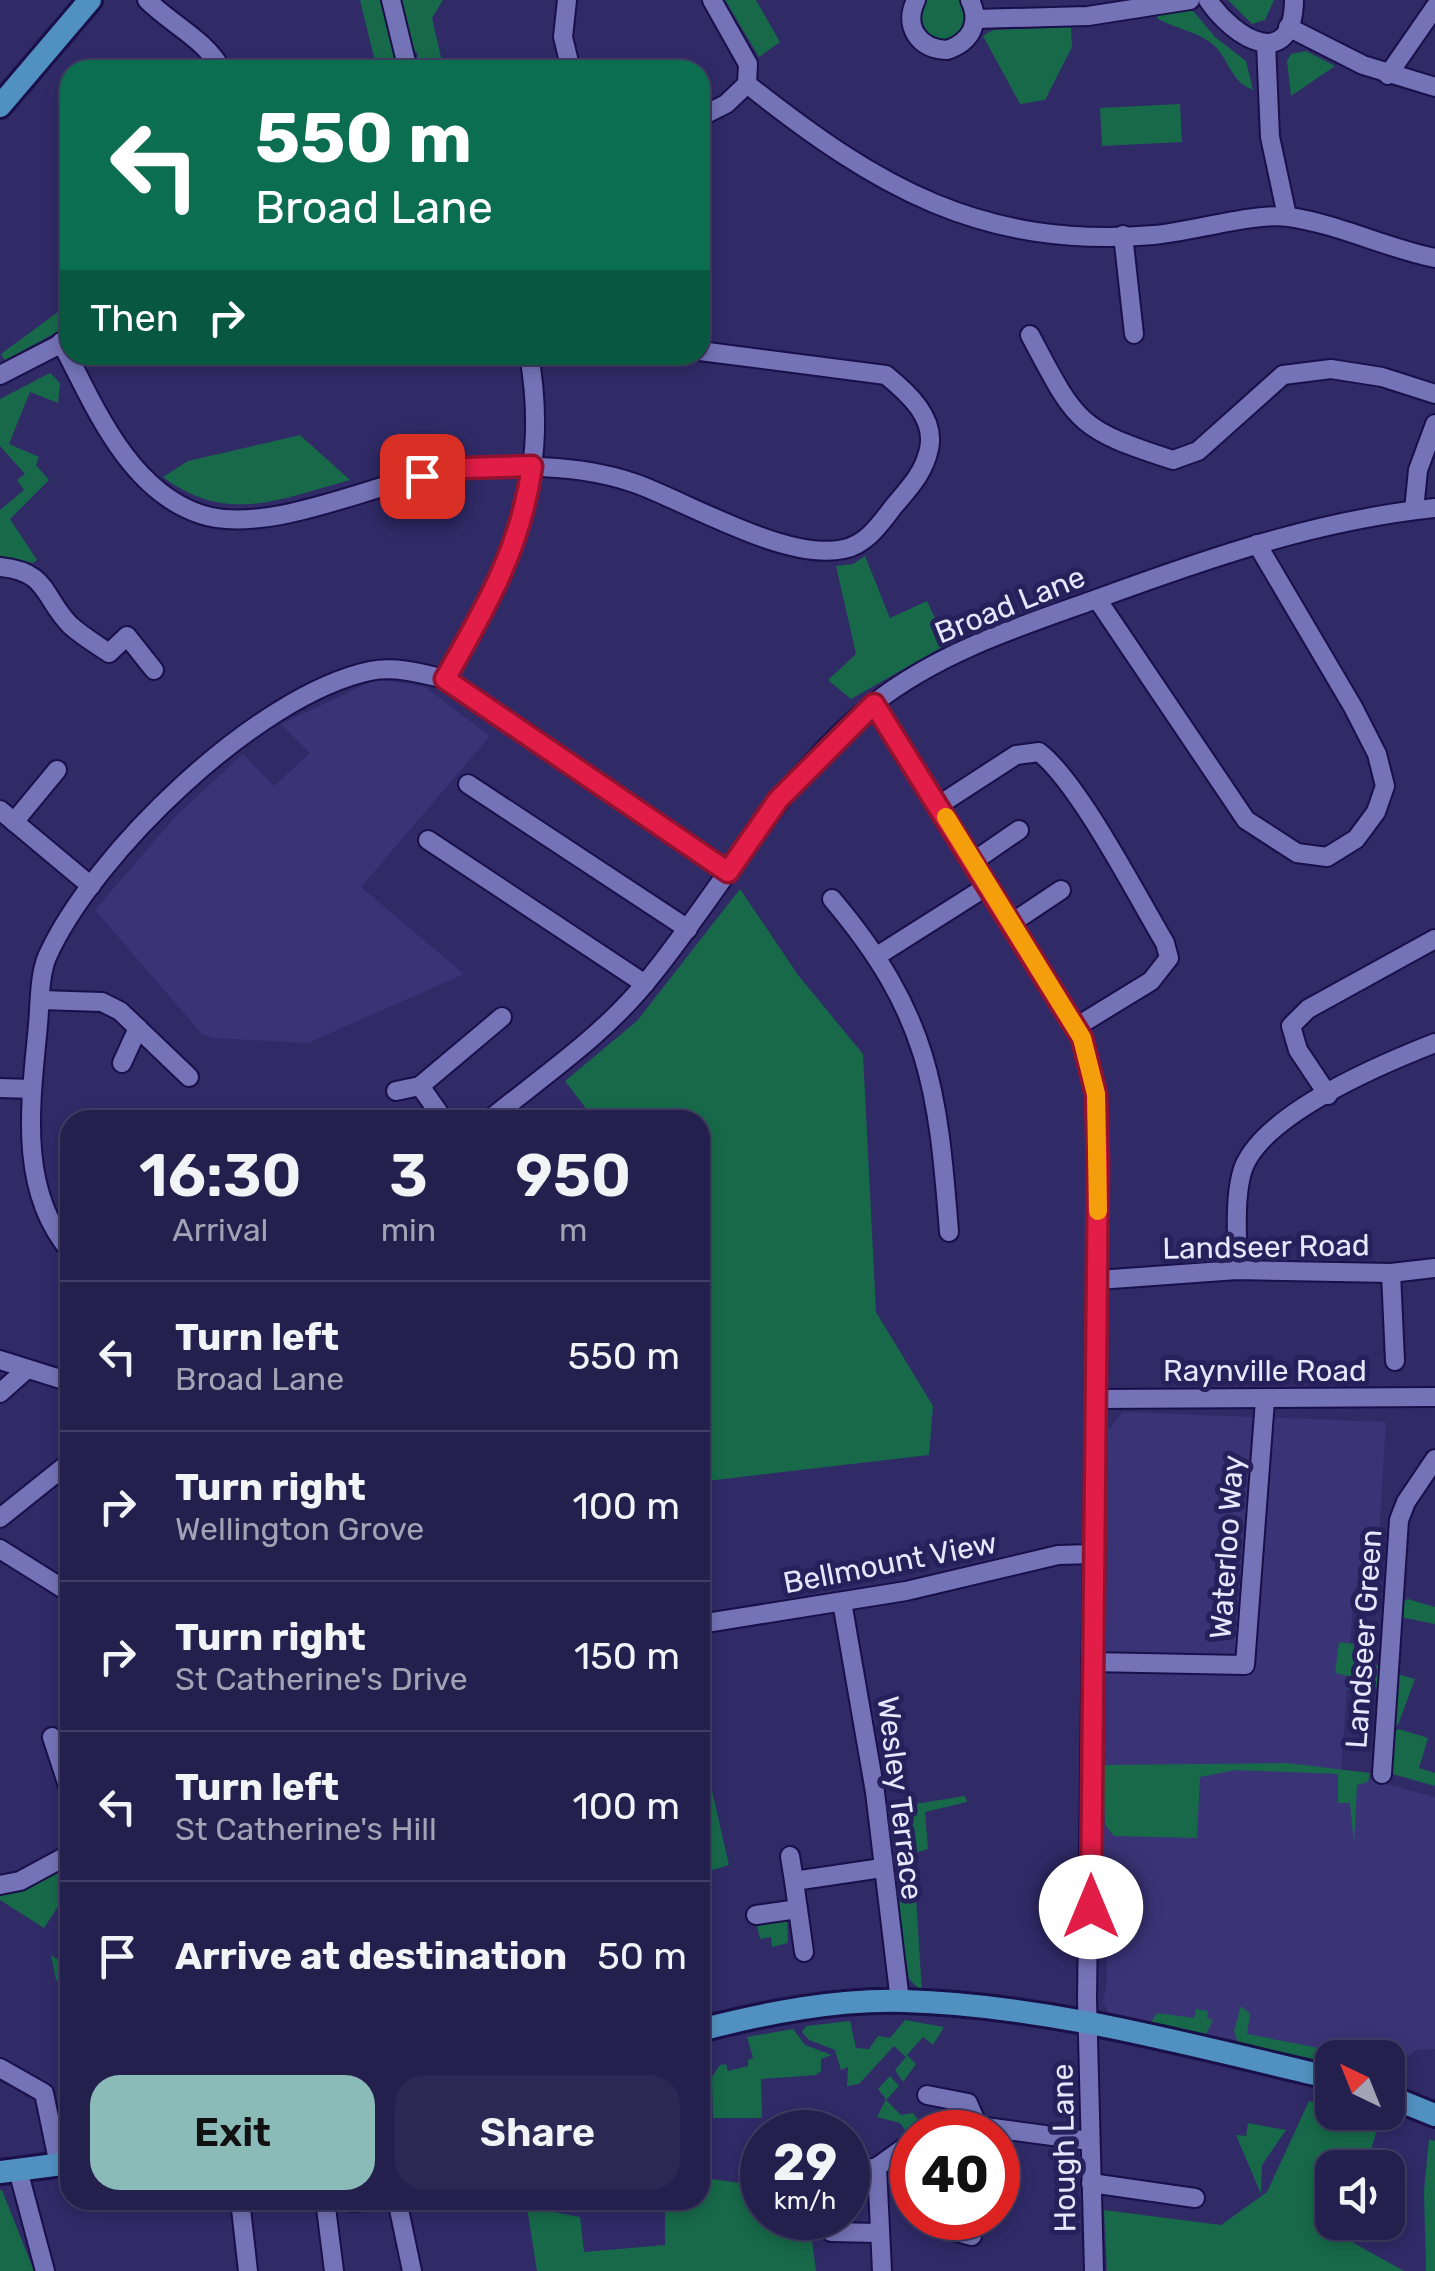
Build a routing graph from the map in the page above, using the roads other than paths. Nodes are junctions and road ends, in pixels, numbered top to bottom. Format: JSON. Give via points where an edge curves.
{"nodes":[{"id":1,"x":90,"y":0,"type":"edge"},
{"id":2,"x":147,"y":0,"type":"edge"},
{"id":3,"x":391,"y":0,"type":"edge"},
{"id":4,"x":567,"y":0,"type":"edge"},
{"id":5,"x":712,"y":0,"type":"edge"},
{"id":6,"x":916,"y":0,"type":"edge"},
{"id":7,"x":970,"y":0,"type":"edge"},
{"id":8,"x":1190,"y":0,"type":"edge"},
{"id":9,"x":1208,"y":0,"type":"edge"},
{"id":10,"x":1294,"y":0,"type":"edge"},
{"id":11,"x":1435,"y":8,"type":"edge"},
{"id":12,"x":976,"y":19,"type":"junction"},
{"id":13,"x":1288,"y":26,"type":"junction"},
{"id":14,"x":1266,"y":43,"type":"junction"},
{"id":15,"x":215,"y":60,"type":"edge"},
{"id":16,"x":406,"y":60,"type":"edge"},
{"id":17,"x":569,"y":60,"type":"edge"},
{"id":18,"x":1388,"y":75,"type":"junction"},
{"id":19,"x":747,"y":84,"type":"junction"},
{"id":20,"x":1435,"y":88,"type":"edge"},
{"id":21,"x":0,"y":106,"type":"edge"},
{"id":22,"x":710,"y":112,"type":"edge"},
{"id":23,"x":1287,"y":216,"type":"junction"},
{"id":24,"x":1123,"y":236,"type":"junction"},
{"id":25,"x":1435,"y":258,"type":"edge"},
{"id":26,"x":1134,"y":334,"type":"dead end"},
{"id":27,"x":1030,"y":336,"type":"dead end"},
{"id":28,"x":60,"y":343,"type":"edge"},
{"id":29,"x":710,"y":351,"type":"edge"},
{"id":30,"x":77,"y":365,"type":"edge"},
{"id":31,"x":531,"y":365,"type":"edge"},
{"id":32,"x":0,"y":375,"type":"edge"},
{"id":33,"x":1435,"y":394,"type":"edge"},
{"id":34,"x":1435,"y":424,"type":"edge"},
{"id":35,"x":532,"y":466,"type":"junction"},
{"id":36,"x":1435,"y":508,"type":"edge"},
{"id":37,"x":1414,"y":510,"type":"junction"},
{"id":38,"x":1257,"y":544,"type":"junction"},
{"id":39,"x":0,"y":567,"type":"edge"},
{"id":40,"x":1097,"y":599,"type":"junction"},
{"id":41,"x":154,"y":670,"type":"dead end"},
{"id":42,"x":445,"y":679,"type":"junction"},
{"id":43,"x":874,"y":704,"type":"junction"},
{"id":44,"x":57,"y":770,"type":"dead end"},
{"id":45,"x":468,"y":784,"type":"dead end"},
{"id":46,"x":938,"y":805,"type":"junction"},
{"id":47,"x":7,"y":816,"type":"edge"},
{"id":48,"x":1019,"y":830,"type":"dead end"},
{"id":49,"x":428,"y":840,"type":"dead end"},
{"id":50,"x":974,"y":862,"type":"junction"},
{"id":51,"x":728,"y":872,"type":"junction"},
{"id":52,"x":91,"y":886,"type":"junction"},
{"id":53,"x":989,"y":886,"type":"junction"},
{"id":54,"x":1061,"y":890,"type":"dead end"},
{"id":55,"x":832,"y":899,"type":"dead end"},
{"id":56,"x":1013,"y":922,"type":"junction"},
{"id":57,"x":688,"y":928,"type":"junction"},
{"id":58,"x":1435,"y":939,"type":"edge"},
{"id":59,"x":877,"y":956,"type":"junction"},
{"id":60,"x":645,"y":984,"type":"junction"},
{"id":61,"x":40,"y":1000,"type":"junction"},
{"id":62,"x":502,"y":1017,"type":"dead end"},
{"id":63,"x":1076,"y":1027,"type":"junction"},
{"id":64,"x":138,"y":1028,"type":"junction"},
{"id":65,"x":1435,"y":1043,"type":"edge"},
{"id":66,"x":122,"y":1063,"type":"dead end"},
{"id":67,"x":189,"y":1076,"type":"dead end"},
{"id":68,"x":420,"y":1086,"type":"junction"},
{"id":69,"x":0,"y":1088,"type":"edge"},
{"id":70,"x":32,"y":1089,"type":"junction"},
{"id":71,"x":396,"y":1091,"type":"dead end"},
{"id":72,"x":1328,"y":1095,"type":"junction"},
{"id":73,"x":437,"y":1110,"type":"edge"},
{"id":74,"x":501,"y":1110,"type":"edge"},
{"id":75,"x":949,"y":1232,"type":"dead end"},
{"id":76,"x":60,"y":1238,"type":"edge"},
{"id":77,"x":1435,"y":1268,"type":"edge"},
{"id":78,"x":1237,"y":1270,"type":"junction"},
{"id":79,"x":1391,"y":1274,"type":"junction"},
{"id":80,"x":1098,"y":1280,"type":"junction"},
{"id":81,"x":0,"y":1360,"type":"edge"},
{"id":82,"x":1395,"y":1361,"type":"dead end"},
{"id":83,"x":27,"y":1369,"type":"junction"},
{"id":84,"x":60,"y":1379,"type":"edge"},
{"id":85,"x":0,"y":1393,"type":"edge"},
{"id":86,"x":1435,"y":1396,"type":"edge"},
{"id":87,"x":1095,"y":1399,"type":"junction"},
{"id":88,"x":1265,"y":1400,"type":"junction"},
{"id":89,"x":1435,"y":1459,"type":"edge"},
{"id":90,"x":60,"y":1470,"type":"edge"},
{"id":91,"x":0,"y":1518,"type":"edge"},
{"id":92,"x":0,"y":1549,"type":"edge"},
{"id":93,"x":1091,"y":1554,"type":"junction"},
{"id":94,"x":60,"y":1587,"type":"edge"},
{"id":95,"x":842,"y":1602,"type":"junction"},
{"id":96,"x":710,"y":1622,"type":"edge"},
{"id":97,"x":1091,"y":1662,"type":"junction"},
{"id":98,"x":52,"y":1737,"type":"dead end"},
{"id":99,"x":60,"y":1761,"type":"edge"},
{"id":100,"x":1382,"y":1774,"type":"dead end"},
{"id":101,"x":790,"y":1856,"type":"dead end"},
{"id":102,"x":60,"y":1859,"type":"edge"},
{"id":103,"x":882,"y":1868,"type":"junction"},
{"id":104,"x":794,"y":1881,"type":"junction"},
{"id":105,"x":0,"y":1884,"type":"edge"},
{"id":106,"x":798,"y":1908,"type":"junction"},
{"id":107,"x":756,"y":1915,"type":"dead end"},
{"id":108,"x":804,"y":1952,"type":"dead end"},
{"id":109,"x":900,"y":2001,"type":"junction"},
{"id":110,"x":1089,"y":2024,"type":"junction"},
{"id":111,"x":710,"y":2028,"type":"edge"},
{"id":112,"x":0,"y":2068,"type":"edge"},
{"id":113,"x":1315,"y":2074,"type":"edge"},
{"id":114,"x":927,"y":2095,"type":"dead end"},
{"id":115,"x":1405,"y":2103,"type":"edge"},
{"id":116,"x":971,"y":2110,"type":"edge"},
{"id":117,"x":1435,"y":2115,"type":"edge"},
{"id":118,"x":1020,"y":2132,"type":"edge"},
{"id":119,"x":1090,"y":2141,"type":"junction"},
{"id":120,"x":60,"y":2147,"type":"edge"},
{"id":121,"x":890,"y":2157,"type":"edge"},
{"id":122,"x":60,"y":2165,"type":"edge"},
{"id":123,"x":877,"y":2166,"type":"junction"},
{"id":124,"x":870,"y":2168,"type":"edge"},
{"id":125,"x":9,"y":2171,"type":"edge"},
{"id":126,"x":1091,"y":2183,"type":"junction"},
{"id":127,"x":1195,"y":2198,"type":"dead end"},
{"id":128,"x":241,"y":2210,"type":"edge"},
{"id":129,"x":326,"y":2210,"type":"edge"},
{"id":130,"x":399,"y":2210,"type":"edge"},
{"id":131,"x":870,"y":2233,"type":"edge"},
{"id":132,"x":879,"y":2233,"type":"junction"},
{"id":133,"x":45,"y":2271,"type":"edge"},
{"id":134,"x":248,"y":2271,"type":"edge"},
{"id":135,"x":334,"y":2271,"type":"edge"},
{"id":136,"x":412,"y":2271,"type":"edge"},
{"id":137,"x":882,"y":2271,"type":"edge"},
{"id":138,"x":1094,"y":2271,"type":"edge"}],
"edges":[{"from":1,"to":21,"type":"main road"},
{"from":2,"to":15,"type":"street"},
{"from":3,"to":16,"type":"street"},
{"from":4,"to":17,"type":"street"},
{"from":5,"to":19,"type":"street","via":[[748,64]]},
{"from":6,"to":12,"type":"street","via":[[912,28],[936,50],[967,40]]},
{"from":7,"to":12,"type":"street"},
{"from":8,"to":12,"type":"street","via":[[1088,16]]},
{"from":9,"to":14,"type":"street","via":[[1232,30]]},
{"from":10,"to":13,"type":"street"},
{"from":11,"to":18,"type":"street"},
{"from":13,"to":14,"type":"street"},
{"from":13,"to":18,"type":"street"},
{"from":14,"to":23,"type":"street","via":[[1270,137]]},
{"from":18,"to":20,"type":"street"},
{"from":19,"to":22,"type":"street"},
{"from":19,"to":24,"type":"street","via":[[876,178],[943,208],[1013,228]]},
{"from":23,"to":24,"type":"street"},
{"from":23,"to":25,"type":"street"},
{"from":24,"to":26,"type":"street"},
{"from":27,"to":33,"type":"street","via":[[1066,404],[1087,427],[1173,460],[1198,451],[1283,376],[1331,369]]},
{"from":28,"to":32,"type":"street"},
{"from":29,"to":35,"type":"street","via":[[886,375],[905,390],[925,419],[930,442],[914,484],[869,537],[845,550],[811,551],[632,482]]},
{"from":30,"to":35,"type":"street","via":[[146,483],[202,515],[268,517],[464,468]]},
{"from":31,"to":35,"type":"street"},
{"from":34,"to":37,"type":"street","via":[[1418,470]]},
{"from":35,"to":42,"type":"street","via":[[520,530]]},
{"from":36,"to":37,"type":"street","name":"Broad Lane"},
{"from":37,"to":38,"type":"street","name":"Broad Lane"},
{"from":38,"to":40,"type":"street","name":"Broad Lane"},
{"from":38,"to":40,"type":"street","via":[[1353,706],[1385,786],[1356,839],[1327,857],[1297,853],[1246,820]]},
{"from":39,"to":41,"type":"street","via":[[42,582],[68,622],[109,653],[127,636]]},
{"from":40,"to":43,"type":"street","name":"Broad Lane","via":[[965,646]]},
{"from":42,"to":51,"type":"street"},
{"from":42,"to":52,"type":"street","via":[[373,670],[294,703],[190,780]]},
{"from":43,"to":46,"type":"street","name":"Hough Lane"},
{"from":43,"to":51,"type":"street","name":"Broad Lane","via":[[778,800]]},
{"from":44,"to":47,"type":"street"},
{"from":45,"to":57,"type":"street"},
{"from":46,"to":50,"type":"street","name":"Hough Lane"},
{"from":46,"to":63,"type":"street","via":[[1032,750],[1055,767],[1102,840],[1169,958],[1152,981]]},
{"from":47,"to":52,"type":"street"},
{"from":48,"to":50,"type":"street"},
{"from":49,"to":60,"type":"street"},
{"from":50,"to":53,"type":"street","name":"Hough Lane"},
{"from":51,"to":57,"type":"street","name":"Broad Lane"},
{"from":52,"to":61,"type":"street","via":[[45,963]]},
{"from":53,"to":56,"type":"street","name":"Hough Lane"},
{"from":53,"to":59,"type":"street"},
{"from":54,"to":56,"type":"street"},
{"from":55,"to":59,"type":"street"},
{"from":56,"to":63,"type":"street","name":"Hough Lane"},
{"from":57,"to":60,"type":"street","name":"Broad Lane"},
{"from":58,"to":72,"type":"street","via":[[1308,1009],[1291,1026],[1298,1050]]},
{"from":59,"to":75,"type":"street","via":[[914,1021],[933,1080]]},
{"from":60,"to":74,"type":"street","name":"Broad Lane"},
{"from":61,"to":64,"type":"street","via":[[102,1002]]},
{"from":61,"to":70,"type":"street"},
{"from":62,"to":68,"type":"street"},
{"from":63,"to":80,"type":"street","name":"Hough Lane","via":[[1096,1094]]},
{"from":64,"to":66,"type":"street"},
{"from":64,"to":67,"type":"street"},
{"from":65,"to":72,"type":"street"},
{"from":68,"to":71,"type":"street"},
{"from":68,"to":73,"type":"street"},
{"from":69,"to":70,"type":"street"},
{"from":70,"to":76,"type":"street","via":[[36,1180]]},
{"from":72,"to":78,"type":"street","via":[[1262,1140],[1247,1159]]},
{"from":77,"to":79,"type":"street","name":"Landseer Road"},
{"from":78,"to":79,"type":"street","name":"Landseer Road"},
{"from":78,"to":80,"type":"street","name":"Landseer Road"},
{"from":79,"to":82,"type":"street"},
{"from":80,"to":87,"type":"street","name":"Hough Lane"},
{"from":81,"to":83,"type":"street"},
{"from":83,"to":84,"type":"street"},
{"from":83,"to":85,"type":"street"},
{"from":86,"to":88,"type":"street","name":"Raynville Road"},
{"from":87,"to":88,"type":"street","name":"Raynville Road"},
{"from":87,"to":93,"type":"street","name":"Hough Lane"},
{"from":88,"to":97,"type":"street","name":"Waterloo Way","via":[[1246,1665]]},
{"from":89,"to":100,"type":"street","name":"Landseer Green","via":[[1399,1520]]},
{"from":90,"to":91,"type":"street"},
{"from":92,"to":94,"type":"street"},
{"from":93,"to":95,"type":"street","name":"Bellmount View","via":[[1058,1555]]},
{"from":93,"to":97,"type":"street","name":"Hough Lane"},
{"from":95,"to":96,"type":"street","name":"Bellmount View"},
{"from":95,"to":103,"type":"street","name":"Wesley Terrace"},
{"from":97,"to":110,"type":"street","name":"Hough Lane"},
{"from":98,"to":99,"type":"street"},
{"from":101,"to":104,"type":"street"},
{"from":102,"to":105,"type":"street"},
{"from":103,"to":104,"type":"street"},
{"from":103,"to":109,"type":"street","name":"Wesley Terrace"},
{"from":104,"to":106,"type":"street"},
{"from":106,"to":107,"type":"street"},
{"from":106,"to":108,"type":"street"},
{"from":109,"to":110,"type":"main road"},
{"from":109,"to":111,"type":"main road","via":[[786,2010]]},
{"from":110,"to":113,"type":"main road"},
{"from":110,"to":119,"type":"street","name":"Hough Lane"},
{"from":112,"to":120,"type":"street","via":[[44,2093]]},
{"from":114,"to":116,"type":"street","via":[[968,2103]]},
{"from":115,"to":117,"type":"main road"},
{"from":118,"to":119,"type":"street"},
{"from":119,"to":126,"type":"street","name":"Hough Lane"},
{"from":121,"to":123,"type":"street"},
{"from":122,"to":125,"type":"main road"},
{"from":123,"to":124,"type":"street"},
{"from":123,"to":132,"type":"street"},
{"from":125,"to":133,"type":"street"},
{"from":126,"to":127,"type":"street"},
{"from":126,"to":138,"type":"street","name":"Hough Lane"},
{"from":128,"to":134,"type":"street"},
{"from":129,"to":135,"type":"street"},
{"from":130,"to":136,"type":"street"},
{"from":131,"to":132,"type":"street"},
{"from":132,"to":137,"type":"street"}]}
